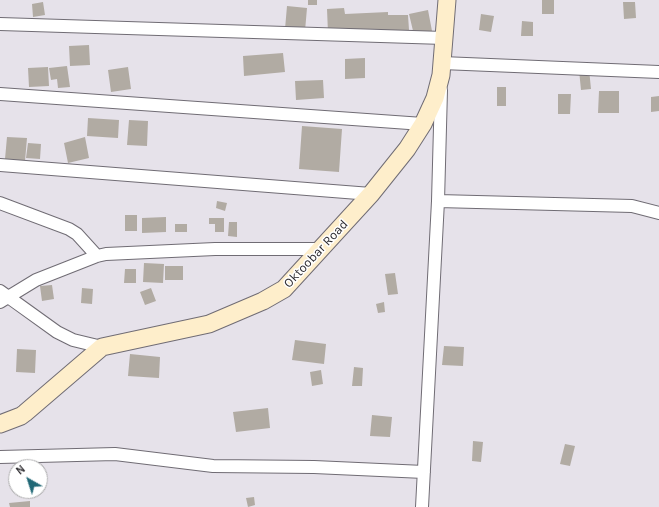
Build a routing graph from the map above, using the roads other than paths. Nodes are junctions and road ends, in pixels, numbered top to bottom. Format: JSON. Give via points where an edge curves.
{"nodes":[{"id":1,"x":447,"y":0,"type":"edge"},
{"id":2,"x":0,"y":24,"type":"edge"},
{"id":3,"x":444,"y":38,"type":"junction"},
{"id":4,"x":442,"y":69,"type":"junction"},
{"id":5,"x":659,"y":72,"type":"edge"},
{"id":6,"x":0,"y":94,"type":"edge"},
{"id":7,"x":423,"y":124,"type":"junction"},
{"id":8,"x":0,"y":164,"type":"edge"},
{"id":9,"x":371,"y":194,"type":"junction"},
{"id":10,"x":438,"y":201,"type":"junction"},
{"id":11,"x":0,"y":203,"type":"edge"},
{"id":12,"x":659,"y":213,"type":"edge"},
{"id":13,"x":321,"y":249,"type":"junction"},
{"id":14,"x":97,"y":256,"type":"junction"},
{"id":15,"x":3,"y":296,"type":"edge"},
{"id":16,"x":102,"y":346,"type":"junction"},
{"id":17,"x":0,"y":424,"type":"edge"},
{"id":18,"x":0,"y":457,"type":"edge"},
{"id":19,"x":424,"y":472,"type":"junction"},
{"id":20,"x":422,"y":507,"type":"edge"}],
"edges":[{"from":1,"to":3,"type":"street","name":"Oktoobar Road"},
{"from":2,"to":3,"type":"street"},
{"from":3,"to":4,"type":"street","name":"Oktoobar Road"},
{"from":4,"to":5,"type":"street"},
{"from":4,"to":7,"type":"street","name":"Oktoobar Road","via":[[435,98]]},
{"from":4,"to":10,"type":"street"},
{"from":6,"to":7,"type":"street"},
{"from":7,"to":9,"type":"street","name":"Oktoobar Road","via":[[407,149]]},
{"from":8,"to":9,"type":"street"},
{"from":9,"to":13,"type":"street","name":"Oktoobar Road"},
{"from":10,"to":12,"type":"street","via":[[632,206]]},
{"from":10,"to":19,"type":"street"},
{"from":11,"to":14,"type":"street","via":[[69,229],[78,234]]},
{"from":13,"to":14,"type":"street","via":[[215,249]]},
{"from":13,"to":16,"type":"street","name":"Oktoobar Road","via":[[284,289],[263,301],[209,324]]},
{"from":14,"to":15,"type":"street"},
{"from":15,"to":16,"type":"street","via":[[57,332],[73,340]]},
{"from":16,"to":17,"type":"street","name":"Oktoobar Road","via":[[25,413]]},
{"from":18,"to":19,"type":"street","via":[[116,454],[213,466]]},
{"from":19,"to":20,"type":"street"}]}
